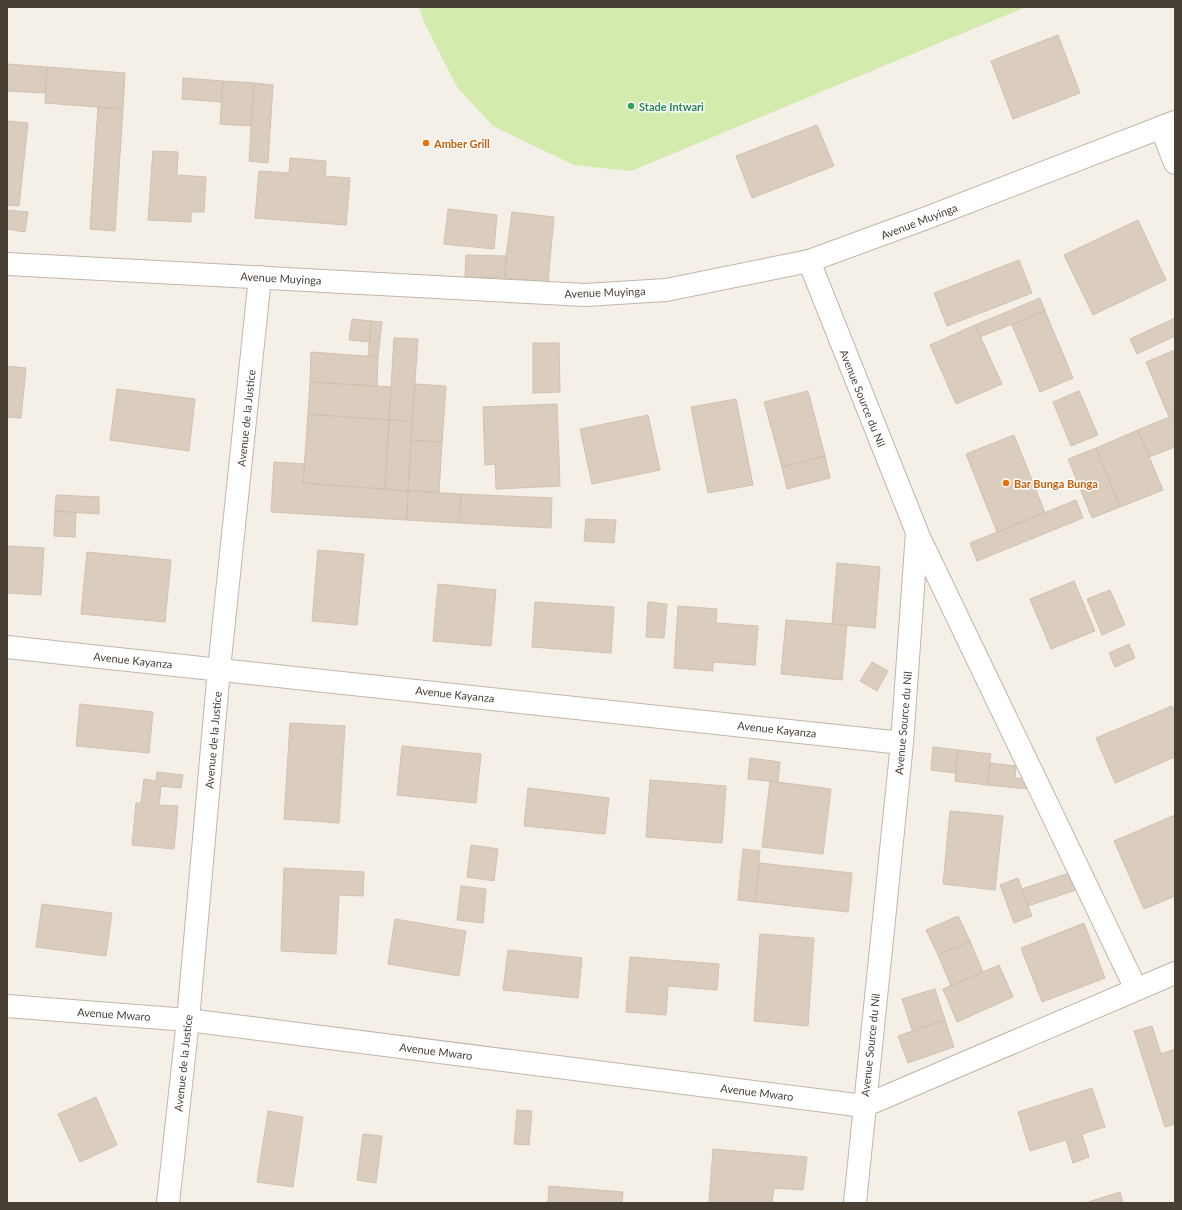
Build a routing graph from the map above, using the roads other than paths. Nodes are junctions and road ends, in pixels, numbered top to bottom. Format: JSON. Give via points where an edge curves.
{"nodes":[{"id":1,"x":1168,"y":125,"type":"edge"},
{"id":2,"x":1175,"y":163,"type":"edge"},
{"id":3,"x":809,"y":261,"type":"junction"},
{"id":4,"x":7,"y":264,"type":"edge"},
{"id":5,"x":260,"y":277,"type":"junction"},
{"id":6,"x":917,"y":532,"type":"junction"},
{"id":7,"x":7,"y":647,"type":"edge"},
{"id":8,"x":219,"y":669,"type":"junction"},
{"id":9,"x":902,"y":743,"type":"junction"},
{"id":10,"x":1175,"y":973,"type":"edge"},
{"id":11,"x":1136,"y":989,"type":"junction"},
{"id":12,"x":7,"y":1006,"type":"edge"},
{"id":13,"x":188,"y":1020,"type":"junction"},
{"id":14,"x":864,"y":1106,"type":"junction"},
{"id":15,"x":168,"y":1203,"type":"edge"},
{"id":16,"x":855,"y":1203,"type":"edge"}],
"edges":[{"from":1,"to":2,"type":"street"},
{"from":1,"to":3,"type":"street","name":"Avenue Muyinga"},
{"from":3,"to":5,"type":"street","name":"Avenue Muyinga","via":[[666,290],[585,295]]},
{"from":3,"to":6,"type":"street","name":"Avenue Source du Nil"},
{"from":4,"to":5,"type":"street","name":"Avenue Muyinga"},
{"from":5,"to":8,"type":"street","name":"Avenue de la Justice"},
{"from":6,"to":9,"type":"street","name":"Avenue Source du Nil"},
{"from":6,"to":11,"type":"street"},
{"from":7,"to":8,"type":"street","name":"Avenue Kayanza"},
{"from":8,"to":9,"type":"street","name":"Avenue Kayanza"},
{"from":8,"to":13,"type":"street","name":"Avenue de la Justice"},
{"from":9,"to":14,"type":"street","name":"Avenue Source du Nil"},
{"from":10,"to":11,"type":"street"},
{"from":11,"to":14,"type":"street"},
{"from":12,"to":13,"type":"street","name":"Avenue Mwaro"},
{"from":13,"to":14,"type":"street","name":"Avenue Mwaro"},
{"from":13,"to":15,"type":"street","name":"Avenue de la Justice"},
{"from":14,"to":16,"type":"street","name":"Avenue Source du Nil"}]}
